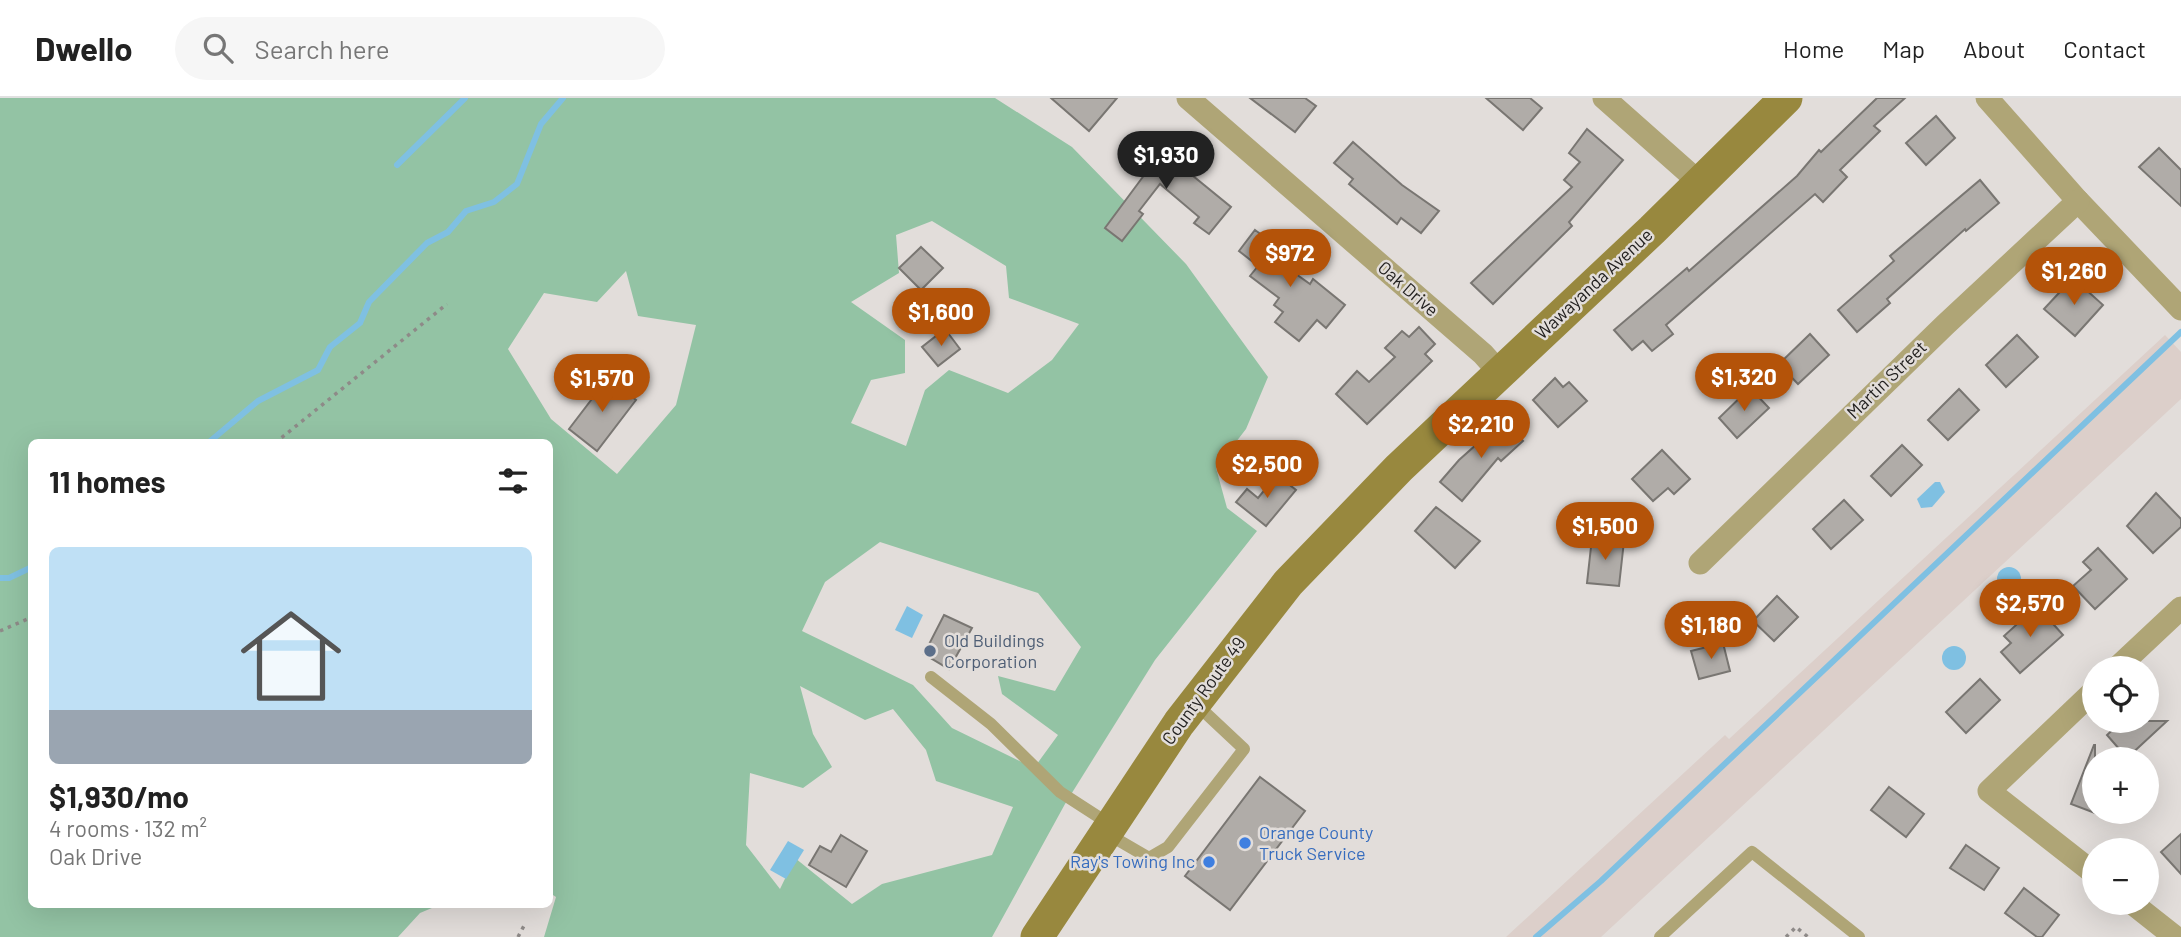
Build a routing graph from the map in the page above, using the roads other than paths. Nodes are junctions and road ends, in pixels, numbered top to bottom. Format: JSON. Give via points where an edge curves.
{"nodes":[{"id":1,"x":1188,"y":98,"type":"edge"},
{"id":2,"x":1604,"y":98,"type":"edge"},
{"id":3,"x":1786,"y":98,"type":"edge"},
{"id":4,"x":1987,"y":98,"type":"edge"},
{"id":5,"x":1700,"y":183,"type":"junction"},
{"id":6,"x":2078,"y":201,"type":"junction"},
{"id":7,"x":2181,"y":309,"type":"edge"},
{"id":8,"x":1499,"y":372,"type":"junction"},
{"id":9,"x":1399,"y":468,"type":"joint"},
{"id":10,"x":1700,"y":563,"type":"dead end"},
{"id":11,"x":2181,"y":608,"type":"edge"},
{"id":12,"x":2130,"y":656,"type":"edge"},
{"id":13,"x":931,"y":677,"type":"dead end"},
{"id":14,"x":1195,"y":702,"type":"junction"},
{"id":15,"x":2082,"y":702,"type":"edge"},
{"id":16,"x":1108,"y":829,"type":"junction"},
{"id":17,"x":2082,"y":864,"type":"edge"},
{"id":18,"x":2147,"y":915,"type":"edge"},
{"id":19,"x":1037,"y":937,"type":"edge"},
{"id":20,"x":1660,"y":937,"type":"edge"},
{"id":21,"x":1859,"y":937,"type":"edge"},
{"id":22,"x":2175,"y":937,"type":"edge"}],
"edges":[{"from":1,"to":8,"type":"street","name":"Oak Drive"},
{"from":2,"to":5,"type":"street"},
{"from":3,"to":5,"type":"street","name":"Wawayanda Avenue"},
{"from":4,"to":6,"type":"street"},
{"from":5,"to":8,"type":"street","name":"Wawayanda Avenue"},
{"from":6,"to":7,"type":"street"},
{"from":6,"to":10,"type":"street","name":"Martin Street"},
{"from":8,"to":9,"type":"street","name":"Wawayanda Avenue"},
{"from":9,"to":14,"type":"street","name":"County Route 49","via":[[1287,583]]},
{"from":11,"to":12,"type":"street"},
{"from":13,"to":16,"type":"lane"},
{"from":14,"to":16,"type":"street","name":"County Route 49"},
{"from":14,"to":16,"type":"lane","via":[[1244,749],[1168,847],[1149,858]]},
{"from":15,"to":17,"type":"street","via":[[1989,791]]},
{"from":16,"to":19,"type":"street","name":"County Route 49"},
{"from":18,"to":22,"type":"street"},
{"from":20,"to":21,"type":"lane","via":[[1752,852]]}]}
